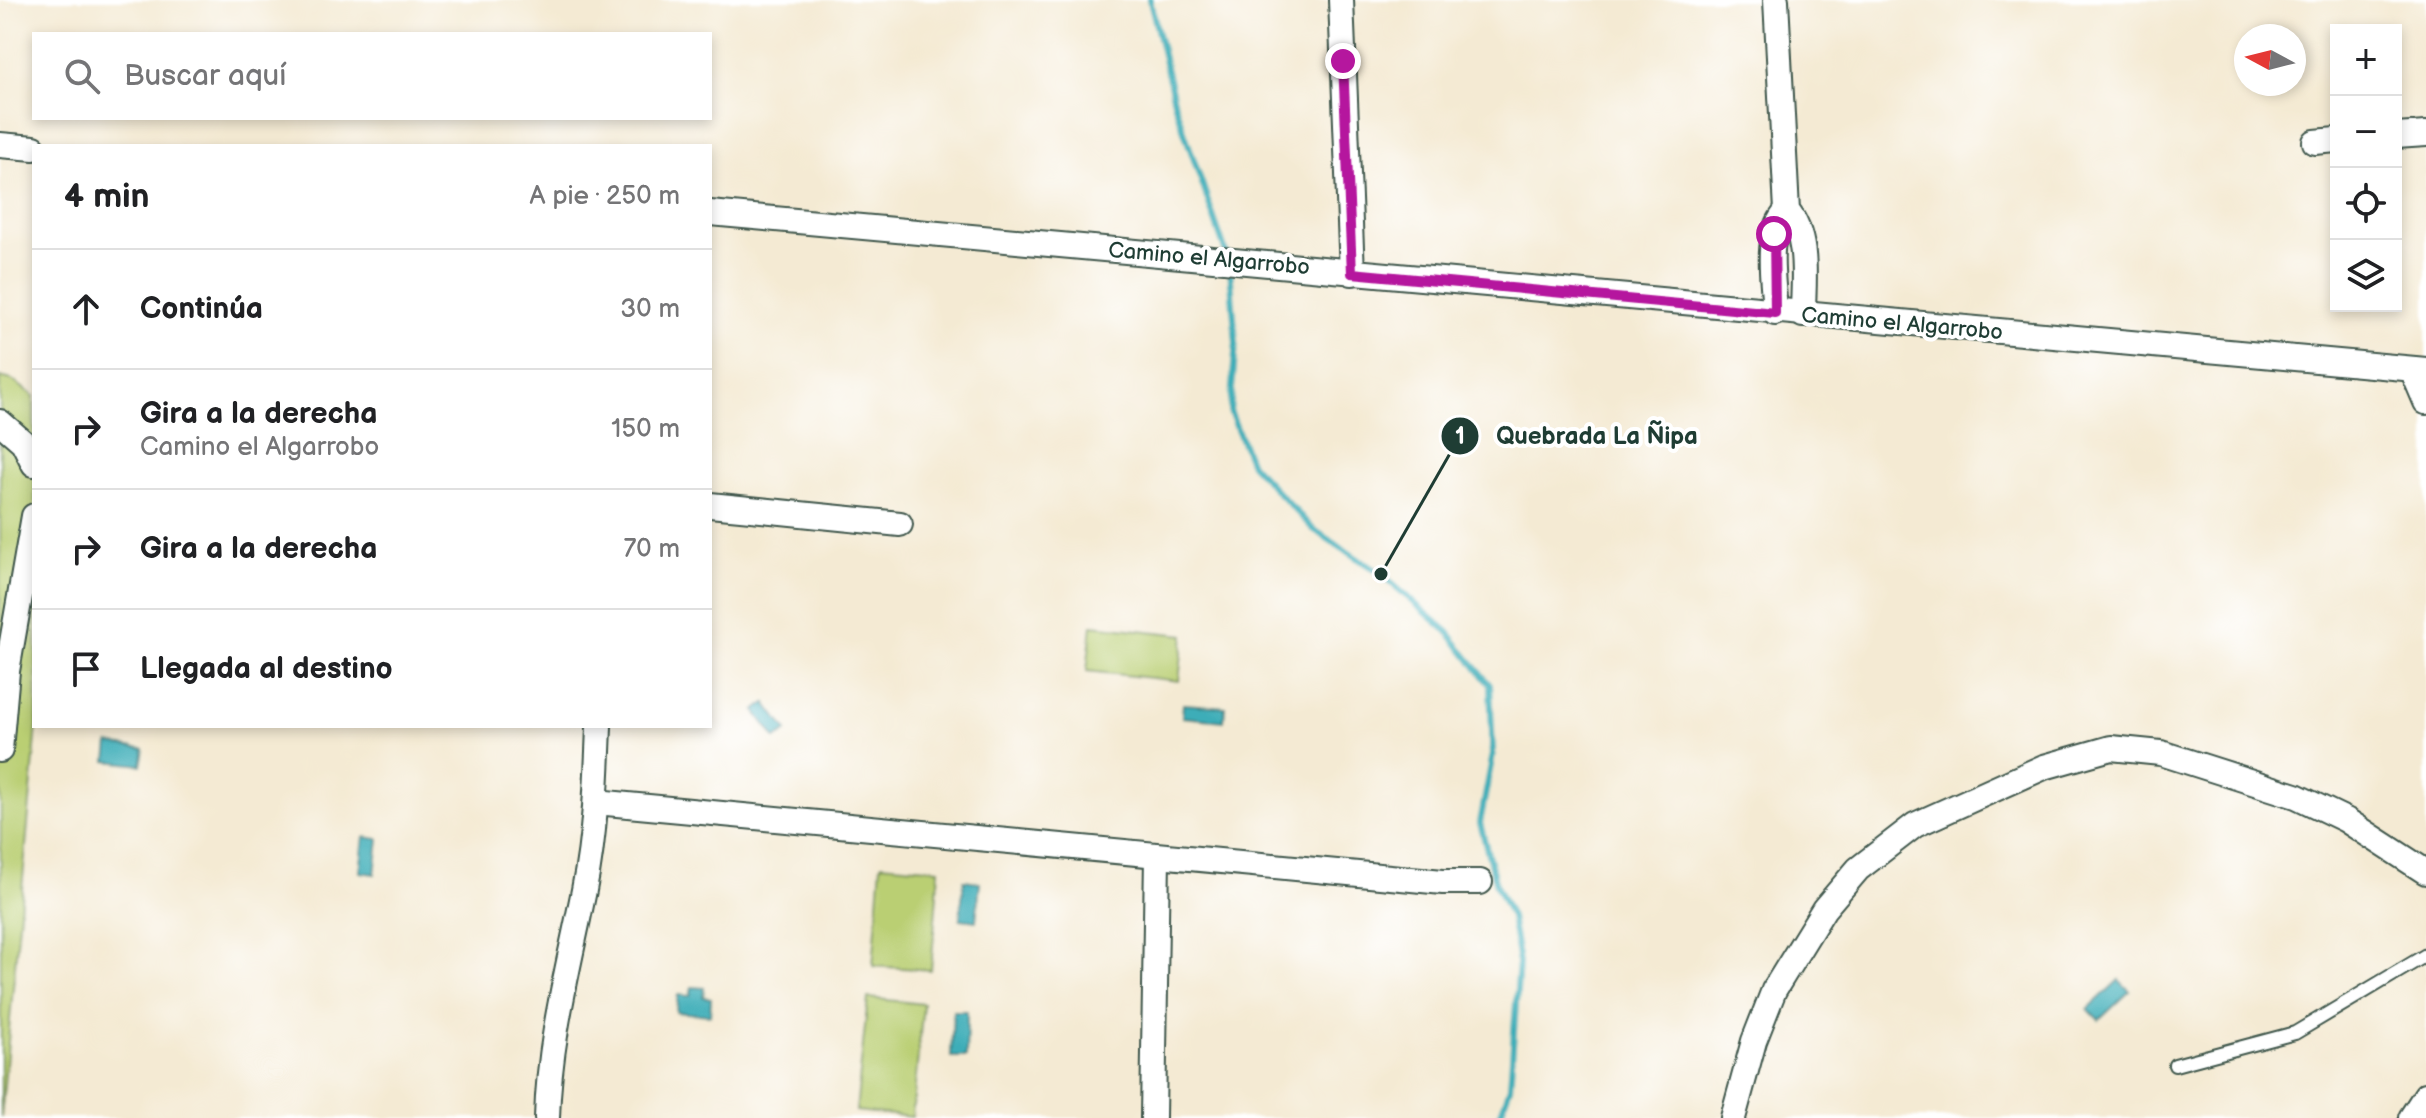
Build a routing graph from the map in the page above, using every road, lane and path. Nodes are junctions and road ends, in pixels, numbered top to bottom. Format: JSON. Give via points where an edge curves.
{"nodes":[{"id":1,"x":1341,"y":0,"type":"edge"},
{"id":2,"x":1776,"y":0,"type":"edge"},
{"id":3,"x":2426,"y":134,"type":"edge"},
{"id":4,"x":2402,"y":136,"type":"edge"},
{"id":5,"x":0,"y":145,"type":"edge"},
{"id":6,"x":32,"y":148,"type":"edge"},
{"id":7,"x":1787,"y":211,"type":"junction"},
{"id":8,"x":712,"y":213,"type":"edge"},
{"id":9,"x":1352,"y":273,"type":"junction"},
{"id":10,"x":1775,"y":313,"type":"junction"},
{"id":11,"x":1803,"y":315,"type":"junction"},
{"id":12,"x":2419,"y":370,"type":"edge"},
{"id":13,"x":2426,"y":402,"type":"edge"},
{"id":14,"x":0,"y":422,"type":"edge"},
{"id":15,"x":32,"y":460,"type":"edge"},
{"id":16,"x":712,"y":505,"type":"edge"},
{"id":17,"x":900,"y":524,"type":"dead end"},
{"id":18,"x":32,"y":527,"type":"edge"},
{"id":19,"x":1,"y":705,"type":"edge"},
{"id":20,"x":599,"y":728,"type":"edge"},
{"id":21,"x":0,"y":750,"type":"edge"},
{"id":22,"x":596,"y":802,"type":"junction"},
{"id":23,"x":1157,"y":856,"type":"junction"},
{"id":24,"x":2426,"y":872,"type":"edge"},
{"id":25,"x":1480,"y":882,"type":"dead end"},
{"id":26,"x":2426,"y":955,"type":"edge"},
{"id":27,"x":2175,"y":1065,"type":"dead end"},
{"id":28,"x":2426,"y":1095,"type":"edge"},
{"id":29,"x":547,"y":1118,"type":"edge"},
{"id":30,"x":1153,"y":1118,"type":"edge"},
{"id":31,"x":1733,"y":1118,"type":"edge"},
{"id":32,"x":2411,"y":1118,"type":"edge"}],
"edges":[{"from":1,"to":9,"type":"street"},
{"from":2,"to":7,"type":"street"},
{"from":3,"to":4,"type":"street"},
{"from":5,"to":6,"type":"street"},
{"from":7,"to":10,"type":"street","via":[[1772,244]]},
{"from":7,"to":11,"type":"street","via":[[1802,242]]},
{"from":8,"to":9,"type":"street","name":"Camino el Algarrobo"},
{"from":9,"to":10,"type":"street","name":"Camino el Algarrobo"},
{"from":10,"to":11,"type":"street","name":"Camino el Algarrobo"},
{"from":11,"to":12,"type":"street","name":"Camino el Algarrobo"},
{"from":12,"to":13,"type":"street"},
{"from":14,"to":15,"type":"street","via":[[23,442]]},
{"from":16,"to":17,"type":"street"},
{"from":18,"to":19,"type":"street"},
{"from":19,"to":21,"type":"street"},
{"from":20,"to":22,"type":"street"},
{"from":22,"to":23,"type":"street"},
{"from":22,"to":29,"type":"street","via":[[585,889],[560,997]]},
{"from":23,"to":25,"type":"street"},
{"from":23,"to":30,"type":"street"},
{"from":24,"to":31,"type":"street","via":[[2346,820],[2296,796],[2161,753],[2111,748],[2044,767],[1915,825],[1858,869],[1809,929],[1774,990]]},
{"from":26,"to":27,"type":"lane","via":[[2295,1033]]},
{"from":28,"to":32,"type":"street"}]}
